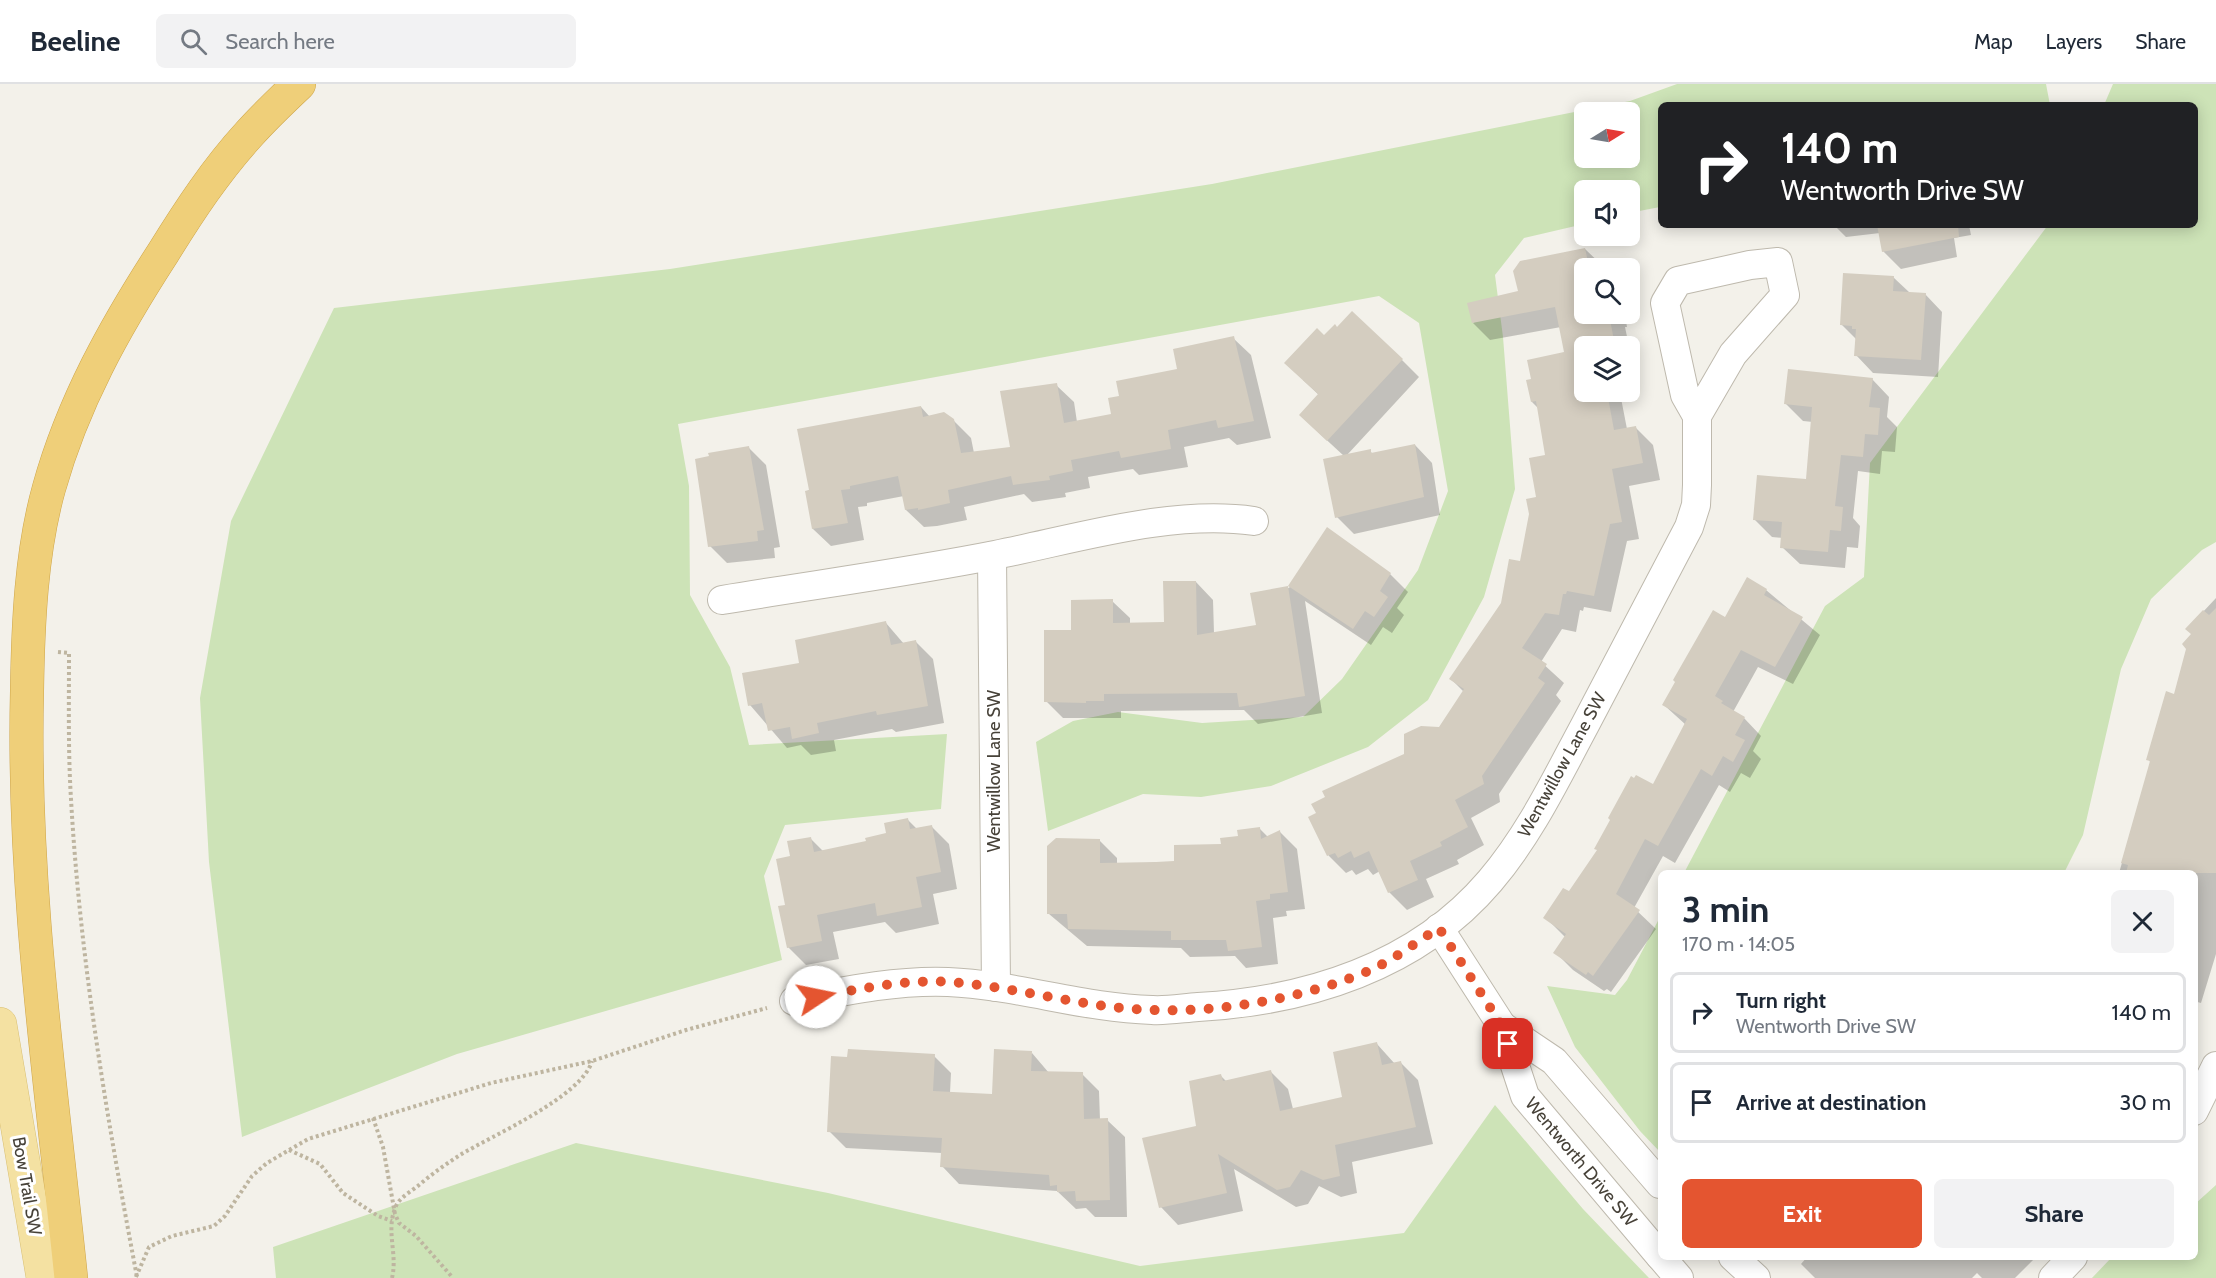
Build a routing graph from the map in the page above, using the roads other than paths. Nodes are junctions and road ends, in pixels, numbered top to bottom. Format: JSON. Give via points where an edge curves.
{"nodes":[{"id":1,"x":299,"y":84,"type":"edge"},
{"id":2,"x":1697,"y":416,"type":"junction"},
{"id":3,"x":1254,"y":521,"type":"dead end"},
{"id":4,"x":992,"y":556,"type":"junction"},
{"id":5,"x":722,"y":600,"type":"dead end"},
{"id":6,"x":1439,"y":928,"type":"junction"},
{"id":7,"x":996,"y":987,"type":"junction"},
{"id":8,"x":794,"y":1001,"type":"road end"},
{"id":9,"x":0,"y":1024,"type":"edge"},
{"id":10,"x":1502,"y":1026,"type":"junction"},
{"id":11,"x":2216,"y":1066,"type":"edge"},
{"id":12,"x":2198,"y":1103,"type":"edge"},
{"id":13,"x":1658,"y":1183,"type":"edge"},
{"id":14,"x":1658,"y":1253,"type":"edge"},
{"id":15,"x":1664,"y":1260,"type":"edge"},
{"id":16,"x":1736,"y":1260,"type":"edge"},
{"id":17,"x":2070,"y":1260,"type":"edge"},
{"id":18,"x":43,"y":1278,"type":"edge"},
{"id":19,"x":71,"y":1278,"type":"edge"},
{"id":20,"x":1680,"y":1278,"type":"edge"},
{"id":21,"x":1756,"y":1278,"type":"edge"},
{"id":22,"x":2053,"y":1278,"type":"edge"}],
"edges":[{"from":1,"to":19,"type":"highway","via":[[249,134],[196,200],[142,285],[102,353],[72,416],[48,491],[36,560],[28,651],[28,849]]},
{"from":2,"to":2,"type":"street","name":"Wentwillow Lane SW","via":[[1732,354],[1785,295],[1778,262],[1678,281],[1665,303],[1685,395]]},
{"from":2,"to":6,"type":"street","name":"Wentwillow Lane SW","via":[[1696,505],[1689,527],[1526,835],[1489,882]]},
{"from":3,"to":4,"type":"street","via":[[1220,516]]},
{"from":4,"to":5,"type":"street"},
{"from":4,"to":7,"type":"street","name":"Wentwillow Lane SW"},
{"from":6,"to":7,"type":"street","name":"Wentwillow Lane SW","via":[[1375,968],[1336,983],[1297,995],[1236,1005],[1153,1010]]},
{"from":6,"to":10,"type":"street","name":"Wentworth Drive SW"},
{"from":7,"to":8,"type":"street","name":"Wentwillow Lane SW","via":[[949,982],[901,983]]},
{"from":9,"to":18,"type":"main road","name":"Bow Trail SW"},
{"from":10,"to":13,"type":"street","name":"Wentworth Drive SW","via":[[1554,1062]]},
{"from":10,"to":14,"type":"street","name":"Wentworth Drive SW","via":[[1525,1096]]},
{"from":11,"to":12,"type":"street"},
{"from":15,"to":20,"type":"street","name":"Wentworth Drive SW"},
{"from":16,"to":21,"type":"street"},
{"from":17,"to":22,"type":"street"}]}
